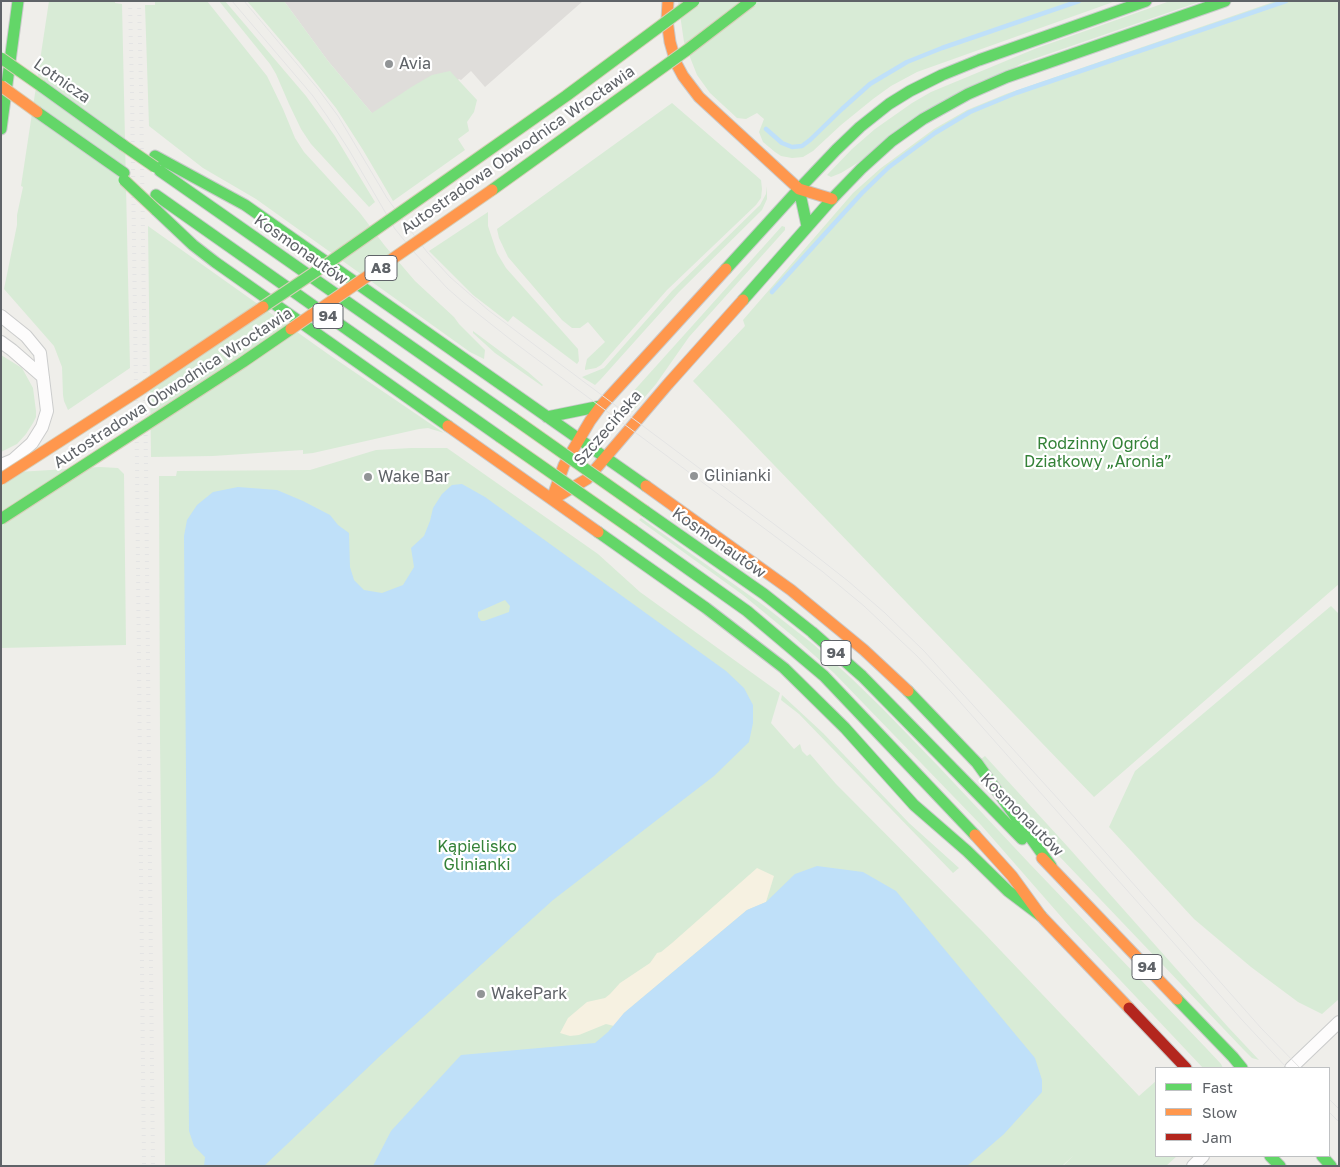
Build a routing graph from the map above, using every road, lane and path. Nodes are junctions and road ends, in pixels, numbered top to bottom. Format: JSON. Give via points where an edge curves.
{"nodes":[{"id":1,"x":18,"y":1,"type":"edge"},
{"id":2,"x":668,"y":1,"type":"edge"},
{"id":3,"x":694,"y":1,"type":"edge"},
{"id":4,"x":750,"y":1,"type":"edge"},
{"id":5,"x":1146,"y":1,"type":"edge"},
{"id":6,"x":1226,"y":1,"type":"edge"},
{"id":7,"x":1,"y":58,"type":"edge"},
{"id":8,"x":1,"y":86,"type":"edge"},
{"id":9,"x":1,"y":128,"type":"edge"},
{"id":10,"x":155,"y":162,"type":"junction"},
{"id":11,"x":124,"y":176,"type":"junction"},
{"id":12,"x":799,"y":190,"type":"junction"},
{"id":13,"x":832,"y":198,"type":"junction"},
{"id":14,"x":807,"y":226,"type":"junction"},
{"id":15,"x":1,"y":316,"type":"edge"},
{"id":16,"x":1,"y":342,"type":"edge"},
{"id":17,"x":43,"y":377,"type":"junction"},
{"id":18,"x":600,"y":406,"type":"junction"},
{"id":19,"x":547,"y":417,"type":"junction"},
{"id":20,"x":579,"y":439,"type":"junction"},
{"id":21,"x":606,"y":457,"type":"junction"},
{"id":22,"x":1,"y":465,"type":"edge"},
{"id":23,"x":1,"y":479,"type":"edge"},
{"id":24,"x":552,"y":499,"type":"junction"},
{"id":25,"x":1,"y":519,"type":"edge"},
{"id":26,"x":1051,"y":866,"type":"junction"},
{"id":27,"x":1041,"y":916,"type":"junction"},
{"id":28,"x":1339,"y":1022,"type":"edge"},
{"id":29,"x":1185,"y":1067,"type":"edge"},
{"id":30,"x":1241,"y":1067,"type":"edge"},
{"id":31,"x":1292,"y":1067,"type":"edge"},
{"id":32,"x":1271,"y":1157,"type":"edge"},
{"id":33,"x":1280,"y":1166,"type":"edge"}],
"edges":[{"from":1,"to":9,"type":"main road"},
{"from":2,"to":12,"type":"main road","via":[[670,42],[683,76],[699,97]]},
{"from":3,"to":23,"type":"main road","name":"Autostradowa Obwodnica Wrocławia","number":"A8","bridge":true,"via":[[558,102],[324,266]]},
{"from":4,"to":25,"type":"main road","name":"Autostradowa Obwodnica Wrocławia","number":"A8","bridge":true,"via":[[521,170],[352,288]]},
{"from":5,"to":12,"type":"main road","name":"Szczecińska","via":[[979,60],[910,91],[860,127]]},
{"from":6,"to":13,"type":"main road","name":"Szczecińska","via":[[1007,77],[968,94],[892,141]]},
{"from":7,"to":10,"type":"main road","name":"Lotnicza","bridge":true,"via":[[104,131]]},
{"from":8,"to":11,"type":"main road","number":"94","bridge":true},
{"from":10,"to":19,"type":"main road","via":[[246,205]]},
{"from":10,"to":26,"type":"main road","name":"Kosmonautów","number":"94","bridge":true,"via":[[764,594],[862,676]]},
{"from":11,"to":24,"type":"main road","bridge":true,"via":[[193,245],[215,262]]},
{"from":11,"to":27,"type":"main road","number":"94","bridge":true,"via":[[156,195],[747,611],[824,676],[969,827],[1012,876]]},
{"from":12,"to":13,"type":"main road"},
{"from":12,"to":14,"type":"main road"},
{"from":12,"to":18,"type":"main road","name":"Szczecińska"},
{"from":13,"to":14,"type":"main road","name":"Szczecińska"},
{"from":14,"to":21,"type":"main road","name":"Szczecińska"},
{"from":15,"to":17,"type":"street","via":[[26,336],[40,353]]},
{"from":16,"to":17,"type":"street"},
{"from":17,"to":22,"type":"street","via":[[47,411],[42,427],[26,449]]},
{"from":18,"to":19,"type":"main road"},
{"from":18,"to":20,"type":"main road","name":"Szczecińska"},
{"from":19,"to":20,"type":"main road"},
{"from":20,"to":21,"type":"main road"},
{"from":20,"to":24,"type":"main road","name":"Szczecińska","via":[[564,465]]},
{"from":21,"to":24,"type":"main road","name":"Szczecińska","via":[[586,479]]},
{"from":21,"to":26,"type":"main road","via":[[791,590],[864,650],[977,763]]},
{"from":24,"to":27,"type":"main road","via":[[706,608],[784,668],[845,728],[914,805],[1008,891]]},
{"from":26,"to":30,"type":"main road","name":"Kosmonautów","number":"94"},
{"from":27,"to":29,"type":"main road","number":"94"},
{"from":28,"to":31,"type":"street"},
{"from":32,"to":33,"type":"main road"}]}
